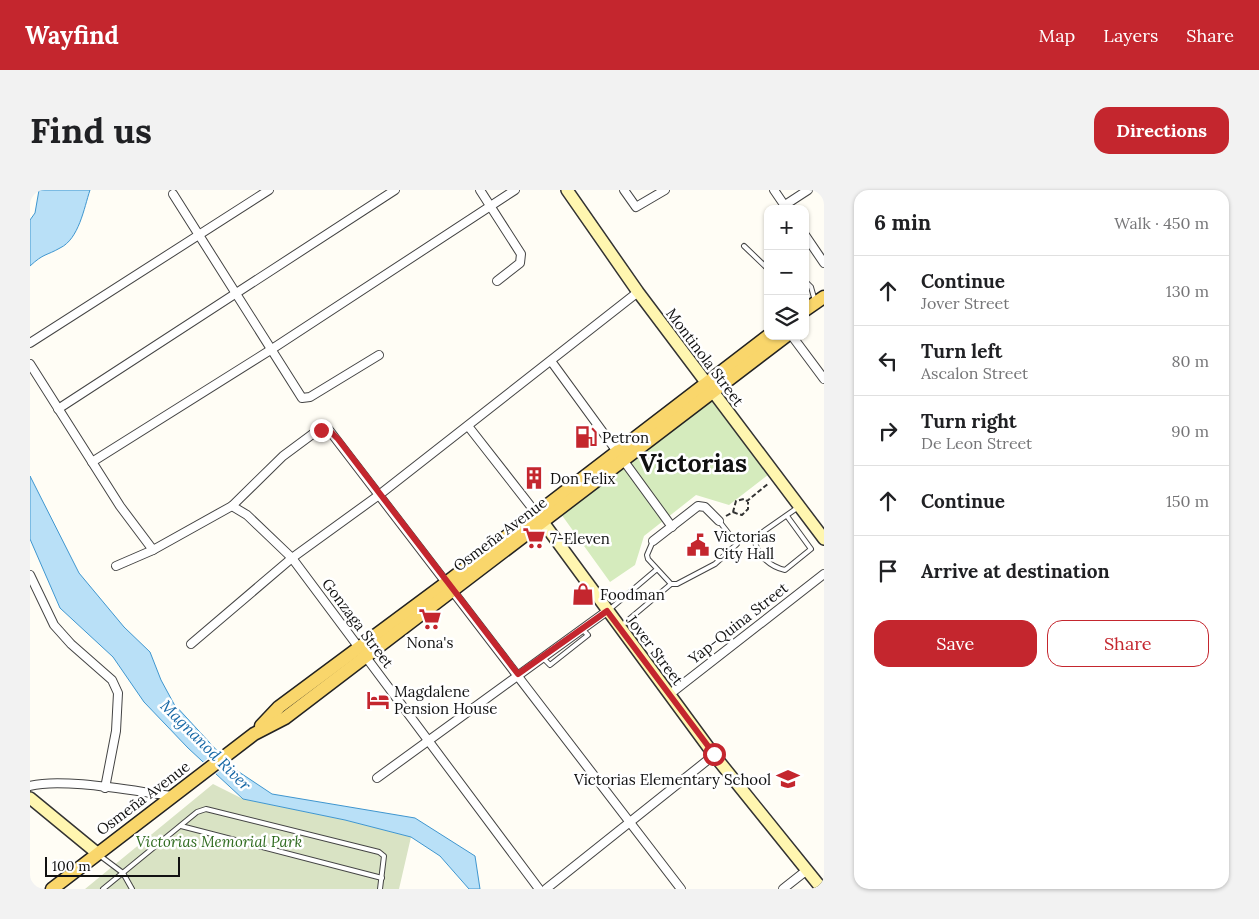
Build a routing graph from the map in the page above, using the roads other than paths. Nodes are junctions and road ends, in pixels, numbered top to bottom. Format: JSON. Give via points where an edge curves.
{"nodes":[{"id":1,"x":269,"y":190,"type":"edge"},
{"id":2,"x":395,"y":190,"type":"edge"},
{"id":3,"x":480,"y":190,"type":"edge"},
{"id":4,"x":516,"y":190,"type":"edge"},
{"id":5,"x":567,"y":190,"type":"edge"},
{"id":6,"x":624,"y":190,"type":"edge"},
{"id":7,"x":665,"y":190,"type":"edge"},
{"id":8,"x":774,"y":190,"type":"edge"},
{"id":9,"x":808,"y":190,"type":"edge"},
{"id":10,"x":173,"y":194,"type":"dead end"},
{"id":11,"x":785,"y":205,"type":"edge"},
{"id":12,"x":789,"y":205,"type":"edge"},
{"id":13,"x":492,"y":207,"type":"junction"},
{"id":14,"x":200,"y":236,"type":"junction"},
{"id":15,"x":809,"y":241,"type":"edge"},
{"id":16,"x":744,"y":246,"type":"dead end"},
{"id":17,"x":824,"y":263,"type":"edge"},
{"id":18,"x":764,"y":265,"type":"edge"},
{"id":19,"x":497,"y":281,"type":"dead end"},
{"id":20,"x":809,"y":285,"type":"edge"},
{"id":21,"x":638,"y":292,"type":"junction"},
{"id":22,"x":236,"y":293,"type":"junction"},
{"id":23,"x":815,"y":304,"type":"edge"},
{"id":24,"x":764,"y":340,"type":"edge"},
{"id":25,"x":780,"y":340,"type":"edge"},
{"id":26,"x":795,"y":340,"type":"edge"},
{"id":27,"x":30,"y":344,"type":"edge"},
{"id":28,"x":272,"y":350,"type":"junction"},
{"id":29,"x":379,"y":355,"type":"dead end"},
{"id":30,"x":551,"y":361,"type":"junction"},
{"id":31,"x":30,"y":364,"type":"edge"},
{"id":32,"x":824,"y":379,"type":"edge"},
{"id":33,"x":709,"y":388,"type":"junction"},
{"id":34,"x":58,"y":409,"type":"junction"},
{"id":35,"x":468,"y":426,"type":"junction"},
{"id":36,"x":619,"y":457,"type":"junction"},
{"id":37,"x":92,"y":462,"type":"junction"},
{"id":38,"x":379,"y":495,"type":"junction"},
{"id":39,"x":232,"y":506,"type":"junction"},
{"id":40,"x":799,"y":506,"type":"junction"},
{"id":41,"x":787,"y":516,"type":"junction"},
{"id":42,"x":539,"y":518,"type":"junction"},
{"id":43,"x":719,"y":521,"type":"joint"},
{"id":44,"x":672,"y":527,"type":"junction"},
{"id":45,"x":824,"y":540,"type":"edge"},
{"id":46,"x":653,"y":542,"type":"joint"},
{"id":47,"x":152,"y":550,"type":"junction"},
{"id":48,"x":292,"y":558,"type":"junction"},
{"id":49,"x":116,"y":566,"type":"dead end"},
{"id":50,"x":656,"y":570,"type":"junction"},
{"id":51,"x":30,"y":574,"type":"edge"},
{"id":52,"x":824,"y":574,"type":"edge"},
{"id":53,"x":672,"y":584,"type":"junction"},
{"id":54,"x":450,"y":586,"type":"junction"},
{"id":55,"x":607,"y":611,"type":"junction"},
{"id":56,"x":620,"y":628,"type":"junction"},
{"id":57,"x":191,"y":644,"type":"dead end"},
{"id":58,"x":362,"y":652,"type":"junction"},
{"id":59,"x":518,"y":674,"type":"junction"},
{"id":60,"x":670,"y":694,"type":"junction"},
{"id":61,"x":430,"y":740,"type":"junction"},
{"id":62,"x":714,"y":754,"type":"junction"},
{"id":63,"x":377,"y":778,"type":"dead end"},
{"id":64,"x":30,"y":786,"type":"edge"},
{"id":65,"x":105,"y":788,"type":"junction"},
{"id":66,"x":173,"y":796,"type":"junction"},
{"id":67,"x":30,"y":798,"type":"edge"},
{"id":68,"x":627,"y":822,"type":"junction"},
{"id":69,"x":181,"y":826,"type":"junction"},
{"id":70,"x":97,"y":853,"type":"junction"},
{"id":71,"x":806,"y":870,"type":"junction"},
{"id":72,"x":123,"y":874,"type":"junction"},
{"id":73,"x":382,"y":878,"type":"junction"},
{"id":74,"x":52,"y":889,"type":"edge"},
{"id":75,"x":102,"y":889,"type":"edge"},
{"id":76,"x":132,"y":889,"type":"edge"},
{"id":77,"x":380,"y":889,"type":"edge"},
{"id":78,"x":539,"y":889,"type":"edge"},
{"id":79,"x":546,"y":889,"type":"edge"},
{"id":80,"x":681,"y":889,"type":"edge"},
{"id":81,"x":783,"y":889,"type":"edge"},
{"id":82,"x":822,"y":889,"type":"edge"}],
"edges":[{"from":1,"to":14,"type":"street"},
{"from":2,"to":22,"type":"street"},
{"from":3,"to":13,"type":"street"},
{"from":4,"to":13,"type":"street"},
{"from":5,"to":21,"type":"street","name":"Montinola Street"},
{"from":6,"to":7,"type":"street","via":[[636,207]]},
{"from":8,"to":11,"type":"street"},
{"from":9,"to":12,"type":"street"},
{"from":10,"to":14,"type":"street"},
{"from":13,"to":19,"type":"street","via":[[518,249],[521,260]]},
{"from":13,"to":28,"type":"street"},
{"from":14,"to":22,"type":"street"},
{"from":14,"to":27,"type":"street"},
{"from":15,"to":17,"type":"street"},
{"from":16,"to":18,"type":"lane"},
{"from":20,"to":23,"type":"lane"},
{"from":21,"to":30,"type":"street"},
{"from":21,"to":33,"type":"street","name":"Montinola Street"},
{"from":22,"to":28,"type":"street"},
{"from":22,"to":34,"type":"street"},
{"from":24,"to":33,"type":"main road","name":"Osmeña Avenue"},
{"from":25,"to":33,"type":"main road","name":"Osmeña Avenue"},
{"from":26,"to":32,"type":"street"},
{"from":28,"to":29,"type":"street","via":[[302,398],[310,397]]},
{"from":28,"to":37,"type":"street"},
{"from":30,"to":35,"type":"street"},
{"from":30,"to":36,"type":"street"},
{"from":31,"to":34,"type":"street"},
{"from":33,"to":36,"type":"main road","name":"Osmeña Avenue"},
{"from":33,"to":40,"type":"street","name":"Montinola Street"},
{"from":34,"to":37,"type":"street"},
{"from":35,"to":38,"type":"street"},
{"from":35,"to":42,"type":"street","name":"Jover Street"},
{"from":36,"to":42,"type":"main road","name":"Osmeña Avenue"},
{"from":36,"to":44,"type":"street"},
{"from":37,"to":47,"type":"street"},
{"from":38,"to":39,"type":"street","via":[[338,439],[329,430],[321,430],[283,456]]},
{"from":38,"to":48,"type":"street"},
{"from":38,"to":54,"type":"street"},
{"from":39,"to":47,"type":"street"},
{"from":39,"to":48,"type":"street","name":"Gonzaga Street","via":[[247,514]]},
{"from":40,"to":41,"type":"lane"},
{"from":40,"to":45,"type":"street","name":"Montinola Street"},
{"from":41,"to":41,"type":"lane","via":[[755,540],[771,565],[785,570],[811,549]]},
{"from":42,"to":54,"type":"main road","name":"Osmeña Avenue"},
{"from":42,"to":55,"type":"street","name":"Jover Street"},
{"from":43,"to":44,"type":"street","via":[[705,507],[698,506]]},
{"from":43,"to":53,"type":"lane","via":[[737,544],[715,564]]},
{"from":44,"to":46,"type":"street"},
{"from":46,"to":50,"type":"lane","via":[[647,555]]},
{"from":47,"to":49,"type":"street"},
{"from":48,"to":57,"type":"street"},
{"from":48,"to":58,"type":"street","name":"Gonzaga Street"},
{"from":50,"to":53,"type":"lane"},
{"from":50,"to":55,"type":"lane"},
{"from":51,"to":65,"type":"street","via":[[54,625],[116,687],[116,731]]},
{"from":52,"to":60,"type":"street","name":"Yap-Quina Street"},
{"from":53,"to":56,"type":"lane"},
{"from":54,"to":58,"type":"main road","name":"Osmeña Avenue"},
{"from":54,"to":59,"type":"street"},
{"from":55,"to":56,"type":"street","name":"Jover Street"},
{"from":55,"to":59,"type":"street"},
{"from":56,"to":60,"type":"street","name":"Jover Street"},
{"from":58,"to":61,"type":"street","name":"Gonzaga Street"},
{"from":58,"to":66,"type":"main road","name":"Osmeña Avenue","via":[[279,707],[254,734]]},
{"from":59,"to":61,"type":"street"},
{"from":59,"to":68,"type":"street"},
{"from":60,"to":62,"type":"street","name":"Jover Street"},
{"from":61,"to":63,"type":"street"},
{"from":61,"to":78,"type":"street","name":"Gonzaga Street"},
{"from":62,"to":68,"type":"street"},
{"from":62,"to":71,"type":"street","name":"Jover Street"},
{"from":64,"to":65,"type":"street"},
{"from":65,"to":66,"type":"street"},
{"from":66,"to":70,"type":"main road","name":"Osmeña Avenue"},
{"from":67,"to":70,"type":"street"},
{"from":68,"to":79,"type":"street"},
{"from":68,"to":80,"type":"street"},
{"from":69,"to":72,"type":"lane"},
{"from":69,"to":73,"type":"lane"},
{"from":69,"to":73,"type":"lane","via":[[197,812],[206,809],[370,850],[384,856]]},
{"from":70,"to":72,"type":"lane"},
{"from":70,"to":74,"type":"main road","name":"Osmeña Avenue"},
{"from":71,"to":81,"type":"street"},
{"from":71,"to":82,"type":"street","name":"Jover Street"},
{"from":72,"to":75,"type":"lane"},
{"from":72,"to":76,"type":"lane"},
{"from":73,"to":77,"type":"lane"}]}
